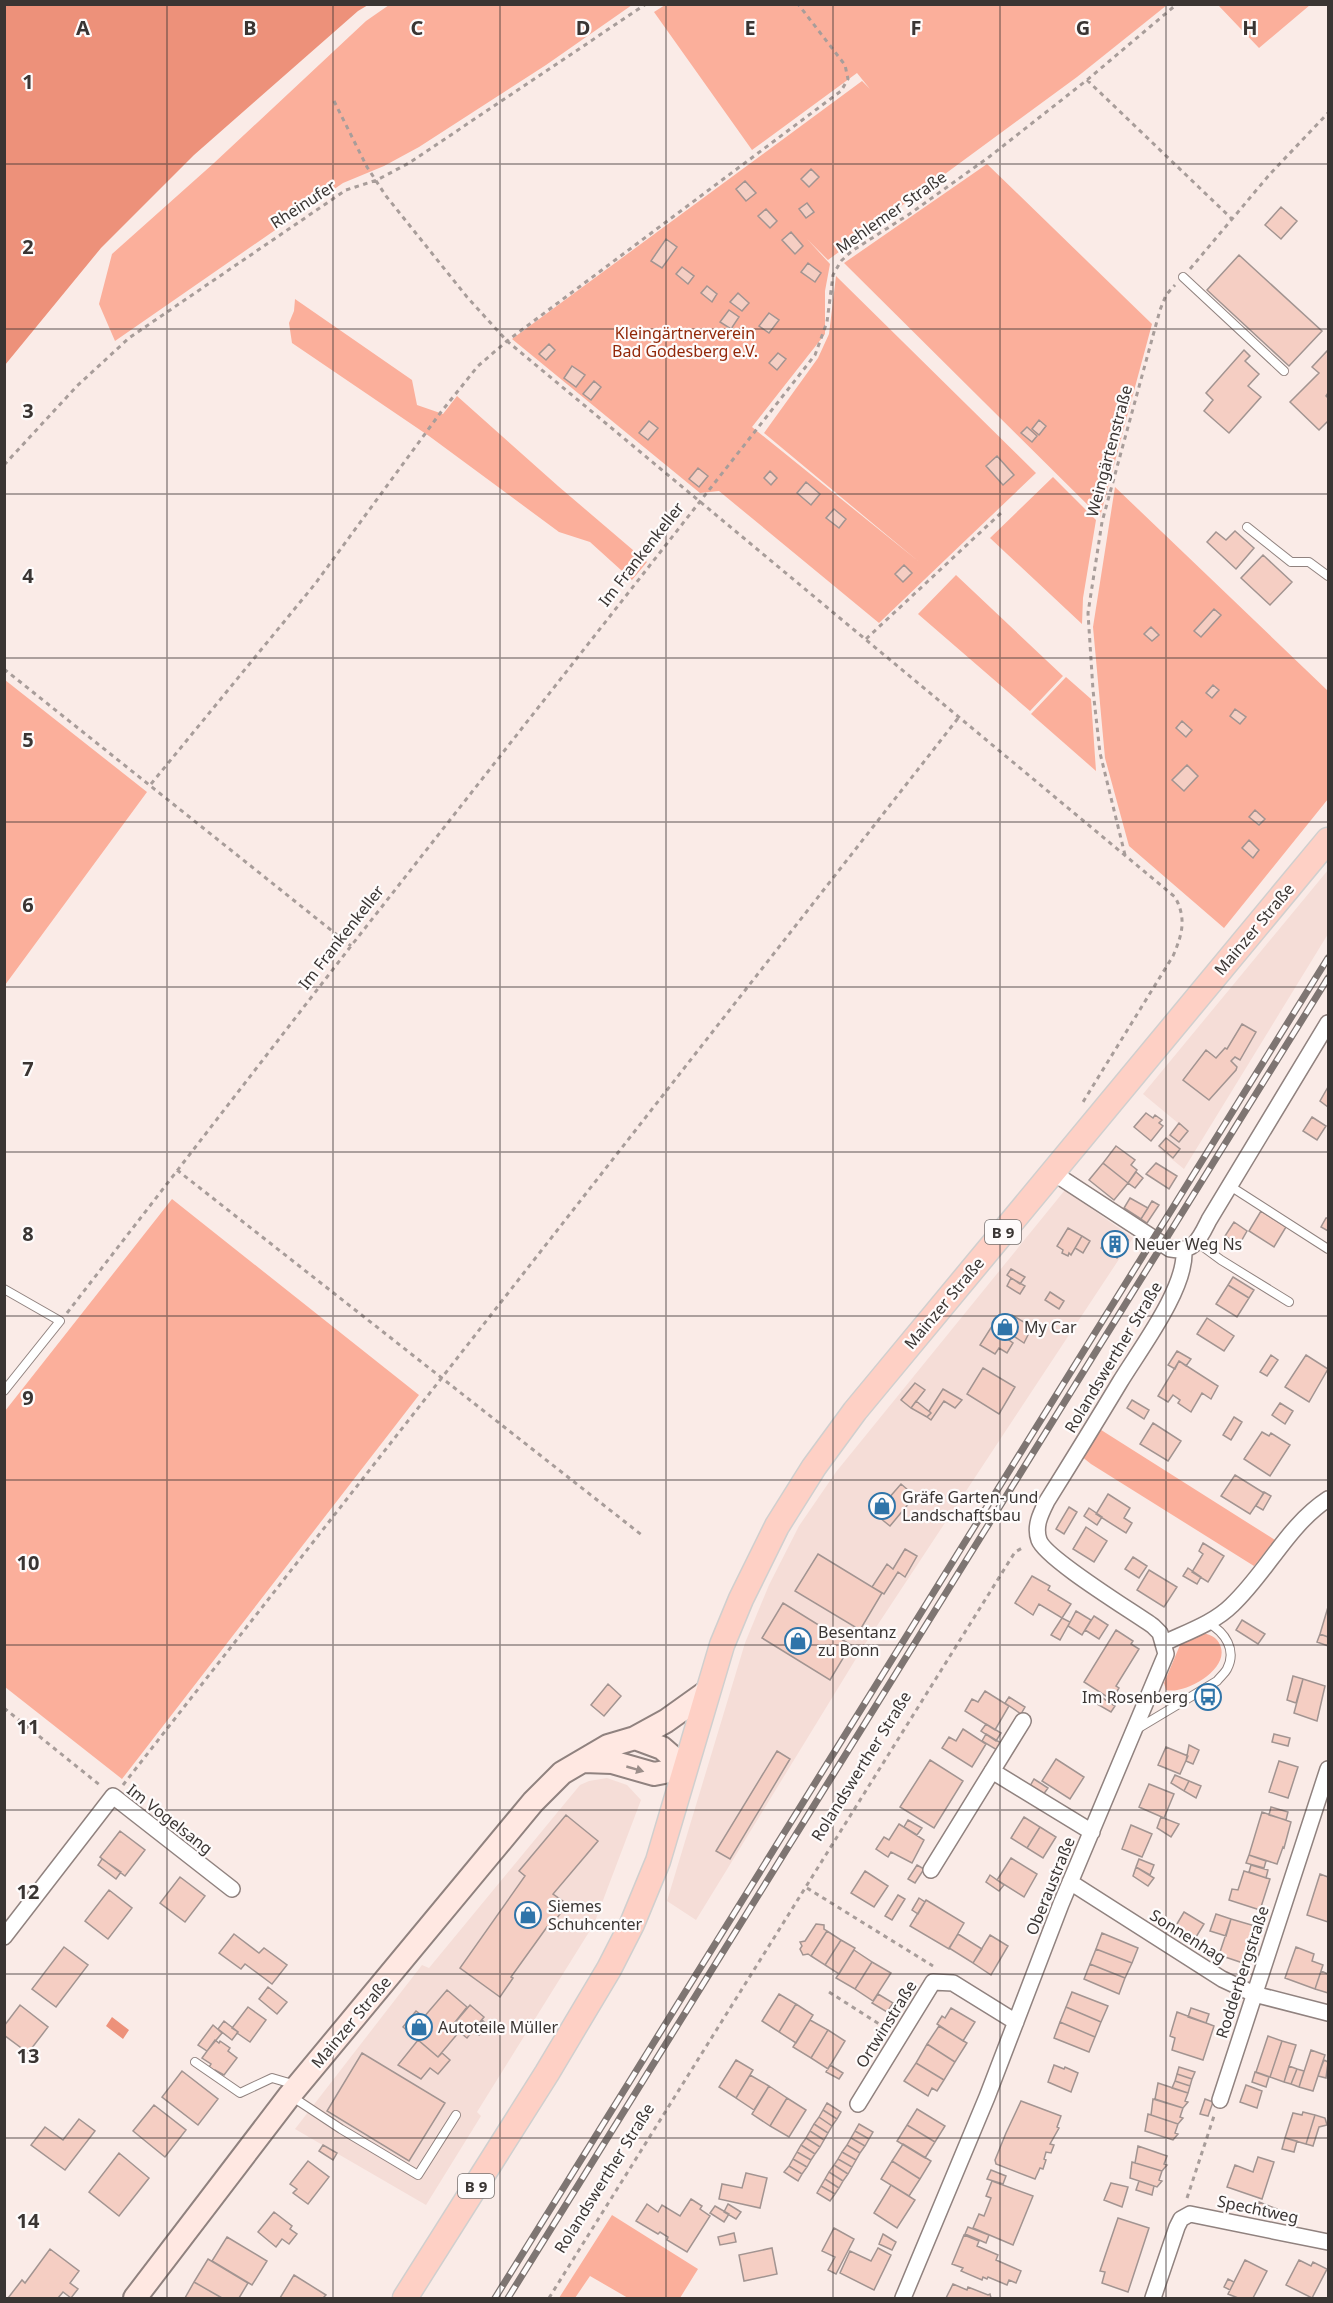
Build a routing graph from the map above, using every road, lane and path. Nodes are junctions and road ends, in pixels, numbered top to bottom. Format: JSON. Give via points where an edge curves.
{"nodes":[{"id":1,"x":646,"y":4,"type":"edge"},
{"id":2,"x":798,"y":4,"type":"edge"},
{"id":3,"x":1178,"y":4,"type":"edge"},
{"id":4,"x":1087,"y":80,"type":"junction"},
{"id":5,"x":334,"y":101,"type":"dead end"},
{"id":6,"x":1329,"y":113,"type":"edge"},
{"id":7,"x":377,"y":180,"type":"junction"},
{"id":8,"x":1232,"y":219,"type":"junction"},
{"id":9,"x":1182,"y":277,"type":"junction"},
{"id":10,"x":507,"y":341,"type":"junction"},
{"id":11,"x":1284,"y":371,"type":"dead end"},
{"id":12,"x":4,"y":465,"type":"edge"},
{"id":13,"x":701,"y":500,"type":"junction"},
{"id":14,"x":1001,"y":513,"type":"dead end"},
{"id":15,"x":1247,"y":527,"type":"dead end"},
{"id":16,"x":1329,"y":576,"type":"edge"},
{"id":17,"x":866,"y":639,"type":"junction"},
{"id":18,"x":4,"y":669,"type":"edge"},
{"id":19,"x":959,"y":717,"type":"junction"},
{"id":20,"x":151,"y":784,"type":"junction"},
{"id":21,"x":1329,"y":840,"type":"edge"},
{"id":22,"x":1126,"y":856,"type":"junction"},
{"id":23,"x":351,"y":946,"type":"junction"},
{"id":24,"x":1329,"y":1023,"type":"edge"},
{"id":25,"x":1079,"y":1140,"type":"junction"},
{"id":26,"x":177,"y":1170,"type":"junction"},
{"id":27,"x":1052,"y":1172,"type":"junction"},
{"id":28,"x":1230,"y":1186,"type":"junction"},
{"id":29,"x":1191,"y":1247,"type":"junction"},
{"id":30,"x":1329,"y":1249,"type":"edge"},
{"id":31,"x":4,"y":1289,"type":"edge"},
{"id":32,"x":1289,"y":1302,"type":"dead end"},
{"id":33,"x":60,"y":1321,"type":"junction"},
{"id":34,"x":442,"y":1378,"type":"junction"},
{"id":35,"x":4,"y":1391,"type":"edge"},
{"id":36,"x":1329,"y":1499,"type":"edge"},
{"id":37,"x":643,"y":1536,"type":"dead end"},
{"id":38,"x":1038,"y":1538,"type":"junction"},
{"id":39,"x":1207,"y":1623,"type":"junction"},
{"id":40,"x":1164,"y":1643,"type":"junction"},
{"id":41,"x":708,"y":1691,"type":"junction"},
{"id":42,"x":4,"y":1708,"type":"edge"},
{"id":43,"x":1023,"y":1720,"type":"dead end"},
{"id":44,"x":1133,"y":1731,"type":"junction"},
{"id":45,"x":635,"y":1738,"type":"junction"},
{"id":46,"x":584,"y":1761,"type":"junction"},
{"id":47,"x":685,"y":1767,"type":"junction"},
{"id":48,"x":1329,"y":1769,"type":"edge"},
{"id":49,"x":992,"y":1771,"type":"junction"},
{"id":50,"x":114,"y":1796,"type":"junction"},
{"id":51,"x":1092,"y":1832,"type":"junction"},
{"id":52,"x":931,"y":1870,"type":"dead end"},
{"id":53,"x":1070,"y":1882,"type":"junction"},
{"id":54,"x":807,"y":1888,"type":"junction"},
{"id":55,"x":232,"y":1889,"type":"dead end"},
{"id":56,"x":4,"y":1936,"type":"edge"},
{"id":57,"x":943,"y":1982,"type":"junction"},
{"id":58,"x":829,"y":1992,"type":"dead end"},
{"id":59,"x":1254,"y":1994,"type":"junction"},
{"id":60,"x":1329,"y":2013,"type":"edge"},
{"id":61,"x":1016,"y":2022,"type":"junction"},
{"id":62,"x":899,"y":2036,"type":"junction"},
{"id":63,"x":195,"y":2062,"type":"dead end"},
{"id":64,"x":294,"y":2090,"type":"junction"},
{"id":65,"x":1220,"y":2100,"type":"joint"},
{"id":66,"x":858,"y":2104,"type":"dead end"},
{"id":67,"x":456,"y":2115,"type":"dead end"},
{"id":68,"x":1190,"y":2186,"type":"dead end"},
{"id":69,"x":1329,"y":2242,"type":"edge"},
{"id":70,"x":135,"y":2298,"type":"edge"},
{"id":71,"x":405,"y":2298,"type":"edge"},
{"id":72,"x":549,"y":2298,"type":"edge"},
{"id":73,"x":903,"y":2298,"type":"edge"},
{"id":74,"x":1153,"y":2298,"type":"edge"}],
"edges":[{"from":1,"to":7,"type":"path","name":"Rheinufer","via":[[410,163]]},
{"from":2,"to":10,"type":"path","via":[[844,65],[848,79],[841,91]]},
{"from":3,"to":4,"type":"path","name":"Mehlemer Straße"},
{"from":4,"to":8,"type":"path"},
{"from":4,"to":13,"type":"path","name":"Mehlemer Straße","via":[[989,157],[841,261],[833,275],[827,322],[815,355]]},
{"from":5,"to":7,"type":"path"},
{"from":6,"to":8,"type":"path","name":"Weingärtenstraße"},
{"from":7,"to":10,"type":"path","via":[[459,287]]},
{"from":7,"to":12,"type":"path","name":"Rheinufer","via":[[346,190],[129,338],[77,386]]},
{"from":8,"to":9,"type":"path","name":"Weingärtenstraße"},
{"from":9,"to":11,"type":"lane"},
{"from":9,"to":22,"type":"path","name":"Weingärtenstraße","via":[[1166,295],[1160,310],[1108,496],[1090,594],[1088,634],[1100,753]]},
{"from":10,"to":13,"type":"path"},
{"from":10,"to":20,"type":"path","via":[[478,366],[441,412],[315,584]]},
{"from":13,"to":17,"type":"path"},
{"from":13,"to":23,"type":"path","name":"Im Frankenkeller"},
{"from":14,"to":17,"type":"path"},
{"from":15,"to":16,"type":"lane","via":[[1291,562],[1309,562]]},
{"from":17,"to":19,"type":"path"},
{"from":18,"to":20,"type":"path"},
{"from":19,"to":22,"type":"path"},
{"from":19,"to":34,"type":"path"},
{"from":20,"to":23,"type":"path"},
{"from":21,"to":25,"type":"main road","name":"Mainzer Straße","number":"B 9"},
{"from":22,"to":25,"type":"path","via":[[1175,897],[1183,928],[1173,956],[1083,1099]]},
{"from":23,"to":26,"type":"path","name":"Im Frankenkeller"},
{"from":24,"to":28,"type":"street","name":"Rolandswerther Straße"},
{"from":25,"to":27,"type":"main road","name":"Mainzer Straße","number":"B 9"},
{"from":26,"to":33,"type":"path","name":"Im Frankenkeller"},
{"from":26,"to":34,"type":"path"},
{"from":27,"to":29,"type":"street","via":[[1170,1249]]},
{"from":27,"to":41,"type":"main road","name":"Mainzer Straße","number":"B 9","via":[[814,1467],[777,1526],[741,1599]]},
{"from":28,"to":29,"type":"street","name":"Rolandswerther Straße"},
{"from":28,"to":30,"type":"lane"},
{"from":29,"to":32,"type":"lane","via":[[1221,1260]]},
{"from":29,"to":38,"type":"street","name":"Rolandswerther Straße","via":[[1175,1291],[1153,1330],[1039,1516]]},
{"from":31,"to":33,"type":"lane"},
{"from":33,"to":35,"type":"lane"},
{"from":34,"to":37,"type":"path"},
{"from":34,"to":50,"type":"path"},
{"from":36,"to":39,"type":"street","via":[[1297,1527],[1232,1606]]},
{"from":38,"to":40,"type":"street","via":[[1050,1556],[1153,1626]]},
{"from":38,"to":54,"type":"path","name":"Rolandswerther Straße","via":[[1016,1552]]},
{"from":39,"to":40,"type":"street"},
{"from":39,"to":44,"type":"lane","via":[[1218,1628],[1228,1643],[1231,1653],[1227,1669],[1217,1681]]},
{"from":40,"to":44,"type":"street","name":"Oberaustraße","via":[[1162,1667]]},
{"from":41,"to":45,"type":"main road","name":"Mainzer Straße"},
{"from":41,"to":47,"type":"main road","name":"Mainzer Straße","number":"B 9"},
{"from":42,"to":50,"type":"path"},
{"from":43,"to":49,"type":"street"},
{"from":44,"to":51,"type":"street","name":"Oberaustraße"},
{"from":45,"to":46,"type":"main road","name":"Mainzer Straße","via":[[608,1746]]},
{"from":45,"to":47,"type":"main road","via":[[662,1748]]},
{"from":46,"to":47,"type":"main road","one_way":true,"via":[[612,1762],[654,1774]]},
{"from":46,"to":64,"type":"main road","name":"Mainzer Straße","via":[[558,1776],[533,1802]]},
{"from":47,"to":71,"type":"main road","number":"B 9","via":[[651,1882],[609,1969]]},
{"from":48,"to":59,"type":"street","name":"Rodderbergstraße"},
{"from":49,"to":51,"type":"street"},
{"from":49,"to":52,"type":"street"},
{"from":50,"to":55,"type":"street","name":"Im Vogelsang"},
{"from":50,"to":56,"type":"street","name":"Im Vogelsang"},
{"from":51,"to":53,"type":"street","name":"Oberaustraße"},
{"from":53,"to":59,"type":"street","name":"Sonnenhag","via":[[1222,1979]]},
{"from":53,"to":61,"type":"street","name":"Oberaustraße"},
{"from":54,"to":57,"type":"path","via":[[933,1965]]},
{"from":54,"to":72,"type":"path","name":"Rolandswerther Straße"},
{"from":57,"to":61,"type":"street","name":"Ortwinstraße","via":[[953,1983]]},
{"from":57,"to":62,"type":"street","name":"Ortwinstraße","via":[[928,1988]]},
{"from":58,"to":62,"type":"path"},
{"from":59,"to":60,"type":"street","name":"Sonnenhag"},
{"from":59,"to":65,"type":"street","name":"Rodderbergstraße"},
{"from":61,"to":73,"type":"street","name":"Oberaustraße"},
{"from":62,"to":66,"type":"street","name":"Ortwinstraße"},
{"from":63,"to":64,"type":"lane","via":[[240,2093],[272,2078]]},
{"from":64,"to":67,"type":"lane","via":[[341,2129],[418,2175]]},
{"from":64,"to":70,"type":"main road","name":"Mainzer Straße"},
{"from":65,"to":68,"type":"path"},
{"from":69,"to":74,"type":"street","name":"Spechtweg","via":[[1190,2214],[1181,2219]]}]}
